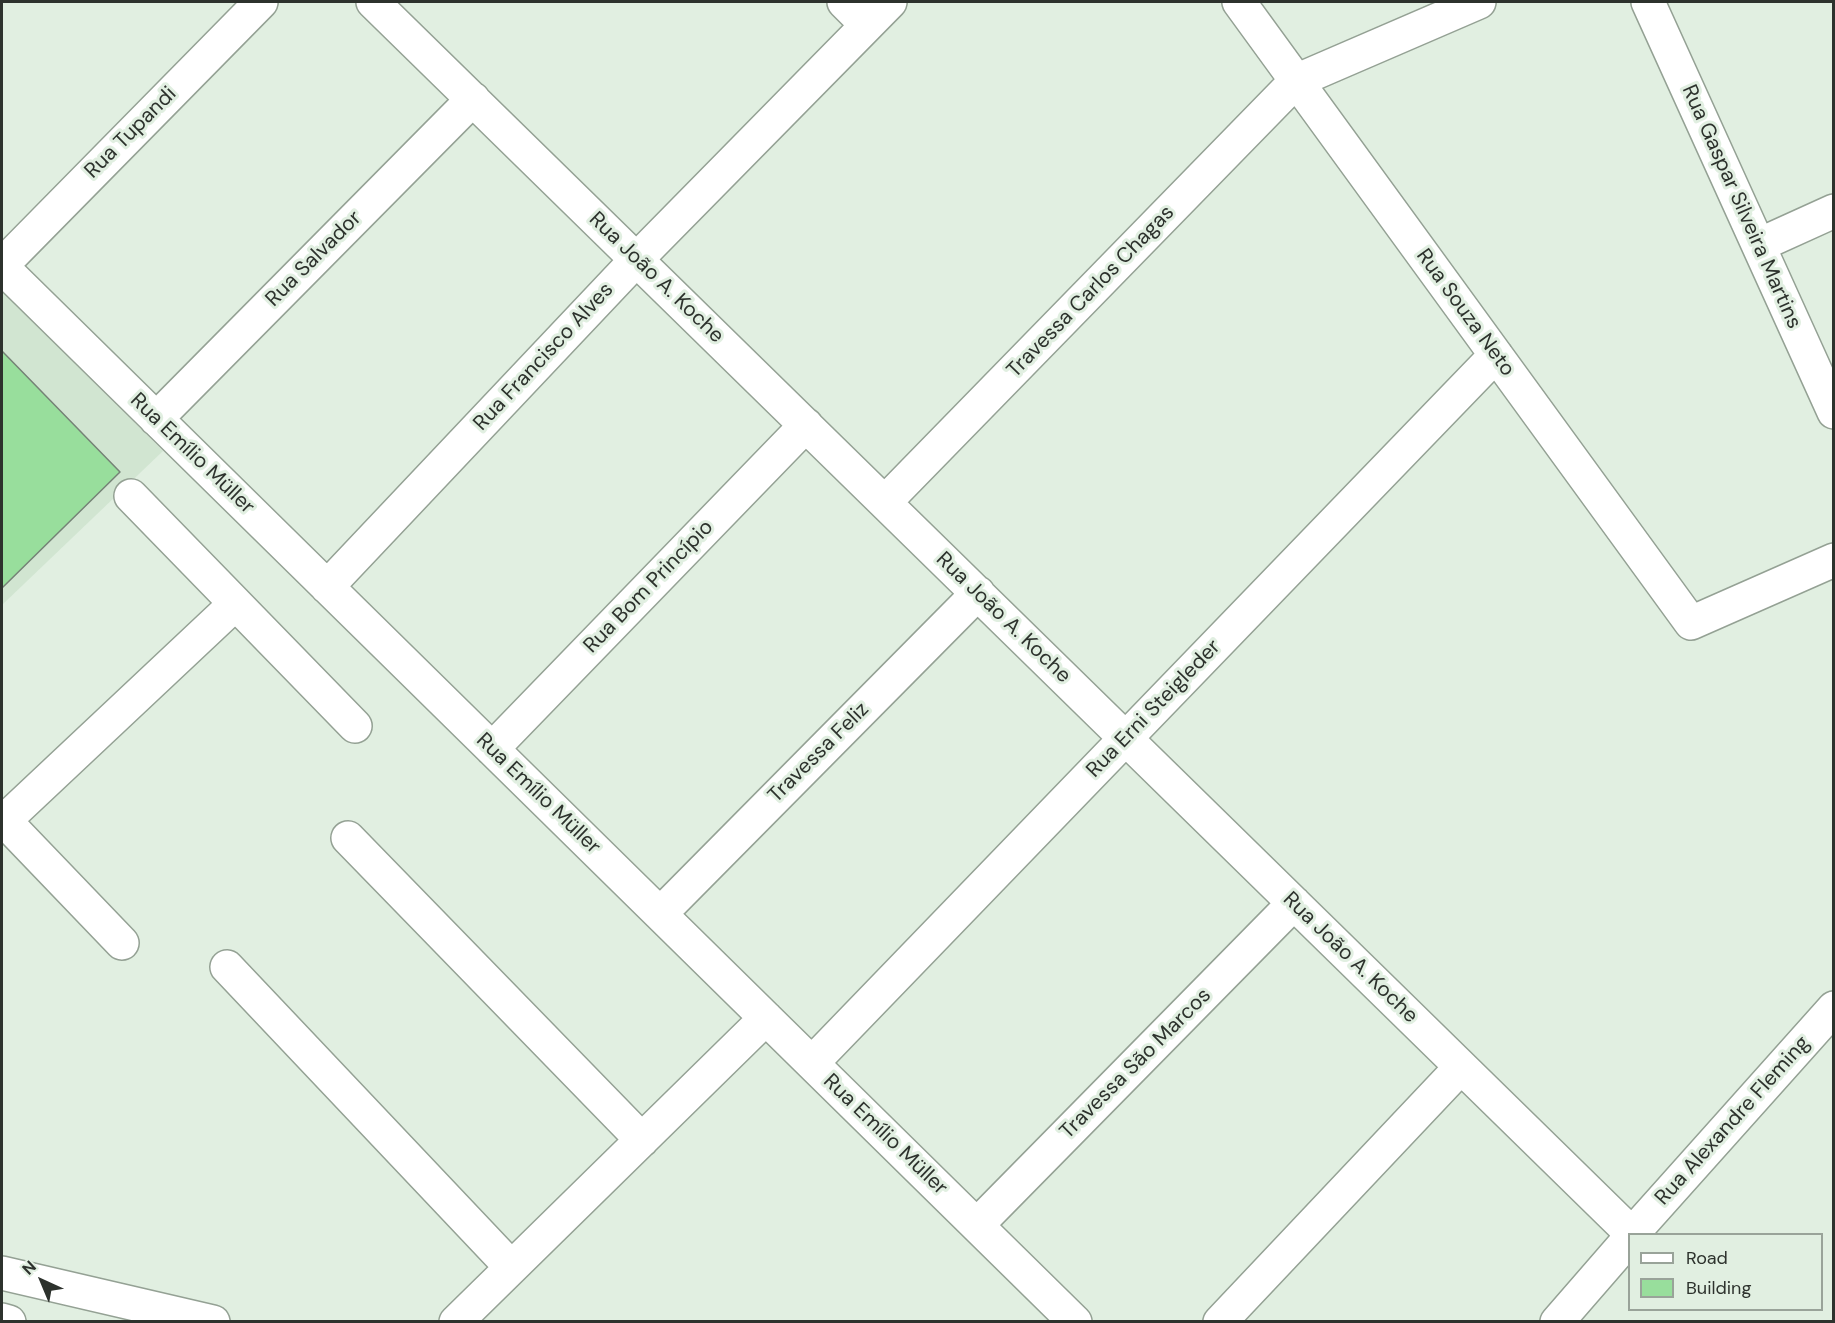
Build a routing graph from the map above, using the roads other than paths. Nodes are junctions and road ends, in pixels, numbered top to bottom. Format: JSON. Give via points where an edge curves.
{"nodes":[{"id":1,"x":261,"y":2,"type":"edge"},
{"id":2,"x":374,"y":2,"type":"edge"},
{"id":3,"x":844,"y":2,"type":"edge"},
{"id":4,"x":890,"y":2,"type":"edge"},
{"id":5,"x":1239,"y":2,"type":"edge"},
{"id":6,"x":1479,"y":2,"type":"edge"},
{"id":7,"x":1648,"y":2,"type":"edge"},
{"id":8,"x":867,"y":25,"type":"junction"},
{"id":9,"x":1296,"y":81,"type":"junction"},
{"id":10,"x":473,"y":99,"type":"junction"},
{"id":11,"x":1833,"y":211,"type":"edge"},
{"id":12,"x":1759,"y":246,"type":"junction"},
{"id":13,"x":637,"y":259,"type":"junction"},
{"id":14,"x":2,"y":266,"type":"edge"},
{"id":15,"x":1496,"y":355,"type":"junction"},
{"id":16,"x":1833,"y":412,"type":"edge"},
{"id":17,"x":156,"y":418,"type":"junction"},
{"id":18,"x":806,"y":425,"type":"junction"},
{"id":19,"x":131,"y":496,"type":"dead end"},
{"id":20,"x":885,"y":502,"type":"junction"},
{"id":21,"x":1833,"y":560,"type":"edge"},
{"id":22,"x":327,"y":587,"type":"junction"},
{"id":23,"x":978,"y":593,"type":"junction"},
{"id":24,"x":235,"y":604,"type":"junction"},
{"id":25,"x":355,"y":726,"type":"dead end"},
{"id":26,"x":1126,"y":738,"type":"junction"},
{"id":27,"x":492,"y":749,"type":"junction"},
{"id":28,"x":2,"y":821,"type":"edge"},
{"id":29,"x":348,"y":838,"type":"dead end"},
{"id":30,"x":1294,"y":903,"type":"junction"},
{"id":31,"x":660,"y":914,"type":"junction"},
{"id":32,"x":122,"y":944,"type":"dead end"},
{"id":33,"x":227,"y":967,"type":"dead end"},
{"id":34,"x":1833,"y":1008,"type":"edge"},
{"id":35,"x":766,"y":1018,"type":"junction"},
{"id":36,"x":812,"y":1063,"type":"junction"},
{"id":37,"x":1461,"y":1067,"type":"junction"},
{"id":38,"x":642,"y":1140,"type":"junction"},
{"id":39,"x":977,"y":1225,"type":"junction"},
{"id":40,"x":1628,"y":1233,"type":"edge"},
{"id":41,"x":1634,"y":1233,"type":"edge"},
{"id":42,"x":1628,"y":1239,"type":"edge"},
{"id":43,"x":511,"y":1267,"type":"junction"},
{"id":44,"x":2,"y":1273,"type":"edge"},
{"id":45,"x":2,"y":1320,"type":"edge"},
{"id":46,"x":9,"y":1322,"type":"edge"},
{"id":47,"x":213,"y":1322,"type":"edge"},
{"id":48,"x":456,"y":1322,"type":"edge"},
{"id":49,"x":1075,"y":1322,"type":"edge"},
{"id":50,"x":1220,"y":1322,"type":"edge"},
{"id":51,"x":1557,"y":1322,"type":"edge"}],
"edges":[{"from":1,"to":14,"type":"street","name":"Rua Tupandi"},
{"from":2,"to":10,"type":"street","name":"Rua João A. Koche"},
{"from":3,"to":8,"type":"street"},
{"from":4,"to":8,"type":"street","name":"Rua Francisco Alves"},
{"from":5,"to":9,"type":"street","name":"Rua Souza Neto"},
{"from":6,"to":9,"type":"street"},
{"from":7,"to":12,"type":"street","name":"Rua Gaspar Silveira Martins"},
{"from":8,"to":13,"type":"street","name":"Rua Francisco Alves"},
{"from":9,"to":15,"type":"street","name":"Rua Souza Neto"},
{"from":9,"to":20,"type":"street","name":"Travessa Carlos Chagas"},
{"from":10,"to":13,"type":"street","name":"Rua João A. Koche"},
{"from":10,"to":17,"type":"street","name":"Rua Salvador"},
{"from":11,"to":12,"type":"street"},
{"from":12,"to":16,"type":"street","name":"Rua Gaspar Silveira Martins"},
{"from":13,"to":18,"type":"street","name":"Rua João A. Koche"},
{"from":13,"to":22,"type":"street","name":"Rua Francisco Alves"},
{"from":14,"to":17,"type":"street","name":"Rua Emílio Müller"},
{"from":15,"to":21,"type":"street","name":"Rua Souza Neto","via":[[1691,623]]},
{"from":15,"to":26,"type":"street","name":"Rua Erni Steigleder"},
{"from":17,"to":22,"type":"street","name":"Rua Emílio Müller"},
{"from":18,"to":20,"type":"street","name":"Rua João A. Koche"},
{"from":18,"to":27,"type":"street","name":"Rua Bom Princípio"},
{"from":19,"to":24,"type":"street"},
{"from":20,"to":23,"type":"street","name":"Rua João A. Koche"},
{"from":22,"to":27,"type":"street","name":"Rua Emílio Müller"},
{"from":23,"to":26,"type":"street","name":"Rua João A. Koche"},
{"from":23,"to":31,"type":"street","name":"Travessa Feliz"},
{"from":24,"to":25,"type":"street"},
{"from":24,"to":28,"type":"street"},
{"from":26,"to":30,"type":"street","name":"Rua João A. Koche"},
{"from":26,"to":36,"type":"street","name":"Rua Erni Steigleder"},
{"from":27,"to":31,"type":"street","name":"Rua Emílio Müller"},
{"from":28,"to":32,"type":"street"},
{"from":29,"to":38,"type":"street"},
{"from":30,"to":37,"type":"street","name":"Rua João A. Koche"},
{"from":30,"to":39,"type":"street","name":"Travessa São Marcos"},
{"from":31,"to":35,"type":"street","name":"Rua Emílio Müller"},
{"from":33,"to":43,"type":"street"},
{"from":34,"to":41,"type":"street","name":"Rua Alexandre Fleming"},
{"from":35,"to":36,"type":"street","name":"Rua Emílio Müller"},
{"from":35,"to":38,"type":"street"},
{"from":36,"to":39,"type":"street","name":"Rua Emílio Müller"},
{"from":37,"to":40,"type":"street","name":"Rua João A. Koche"},
{"from":37,"to":50,"type":"street"},
{"from":38,"to":43,"type":"street"},
{"from":39,"to":49,"type":"street","name":"Rua Emílio Müller"},
{"from":42,"to":51,"type":"street","name":"Rua Alexandre Fleming"},
{"from":43,"to":48,"type":"street"},
{"from":44,"to":47,"type":"street"},
{"from":45,"to":46,"type":"street"}]}
